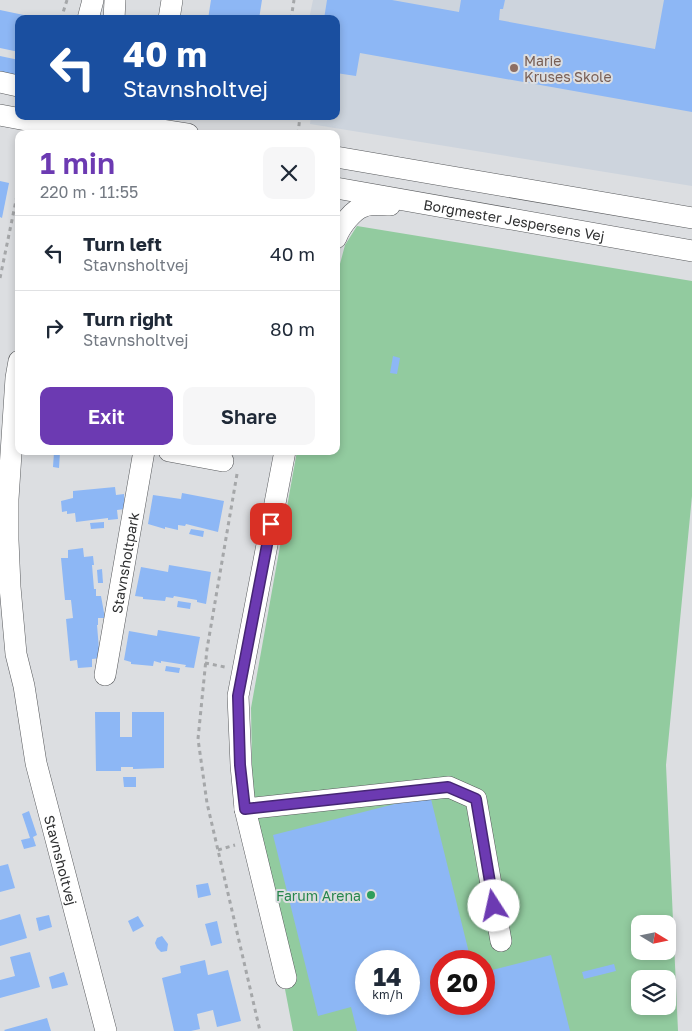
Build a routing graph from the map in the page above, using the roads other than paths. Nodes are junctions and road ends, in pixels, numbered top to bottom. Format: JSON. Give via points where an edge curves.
{"nodes":[{"id":1,"x":93,"y":0,"type":"edge"},
{"id":2,"x":104,"y":0,"type":"edge"},
{"id":3,"x":115,"y":0,"type":"edge"},
{"id":4,"x":172,"y":0,"type":"edge"},
{"id":5,"x":89,"y":15,"type":"edge"},
{"id":6,"x":102,"y":15,"type":"edge"},
{"id":7,"x":114,"y":15,"type":"edge"},
{"id":8,"x":170,"y":15,"type":"edge"},
{"id":9,"x":0,"y":82,"type":"edge"},
{"id":10,"x":15,"y":85,"type":"edge"},
{"id":11,"x":0,"y":115,"type":"edge"},
{"id":12,"x":15,"y":117,"type":"edge"},
{"id":13,"x":37,"y":120,"type":"edge"},
{"id":14,"x":82,"y":126,"type":"edge"},
{"id":15,"x":162,"y":130,"type":"edge"},
{"id":16,"x":340,"y":158,"type":"edge"},
{"id":17,"x":366,"y":161,"type":"junction"},
{"id":18,"x":340,"y":184,"type":"edge"},
{"id":19,"x":340,"y":189,"type":"edge"},
{"id":20,"x":465,"y":211,"type":"junction"},
{"id":21,"x":692,"y":218,"type":"edge"},
{"id":22,"x":340,"y":228,"type":"edge"},
{"id":23,"x":692,"y":251,"type":"edge"},
{"id":24,"x":15,"y":411,"type":"edge"},
{"id":25,"x":26,"y":455,"type":"edge"},
{"id":26,"x":143,"y":455,"type":"edge"},
{"id":27,"x":191,"y":455,"type":"edge"},
{"id":28,"x":284,"y":455,"type":"edge"},
{"id":29,"x":223,"y":461,"type":"dead end"},
{"id":30,"x":105,"y":675,"type":"dead end"},
{"id":31,"x":24,"y":686,"type":"junction"},
{"id":32,"x":245,"y":809,"type":"junction"},
{"id":33,"x":500,"y":941,"type":"dead end"},
{"id":34,"x":286,"y":978,"type":"dead end"},
{"id":35,"x":106,"y":1031,"type":"edge"}],
"edges":[{"from":1,"to":5,"type":"street"},
{"from":2,"to":6,"type":"street"},
{"from":3,"to":7,"type":"street"},
{"from":4,"to":8,"type":"street"},
{"from":9,"to":10,"type":"street"},
{"from":11,"to":12,"type":"street"},
{"from":13,"to":14,"type":"street"},
{"from":14,"to":15,"type":"street","via":[[124,124]]},
{"from":16,"to":17,"type":"street"},
{"from":17,"to":18,"type":"street"},
{"from":17,"to":21,"type":"street"},
{"from":19,"to":20,"type":"street","name":"Borgmester Jespersens Vej"},
{"from":20,"to":22,"type":"street","via":[[365,206]]},
{"from":20,"to":23,"type":"street","name":"Borgmester Jespersens Vej"},
{"from":24,"to":31,"type":"street","name":"Stavnsholtvej","via":[[8,540],[16,654]]},
{"from":25,"to":31,"type":"street","name":"Stavnsholtvej","via":[[21,546],[29,659]]},
{"from":26,"to":30,"type":"street","name":"Stavnsholtpark"},
{"from":27,"to":29,"type":"street"},
{"from":28,"to":32,"type":"street","via":[[238,696]]},
{"from":31,"to":35,"type":"street","name":"Stavnsholtvej","via":[[36,763]]},
{"from":32,"to":33,"type":"street","via":[[448,787],[476,799]]},
{"from":32,"to":34,"type":"street"}]}
